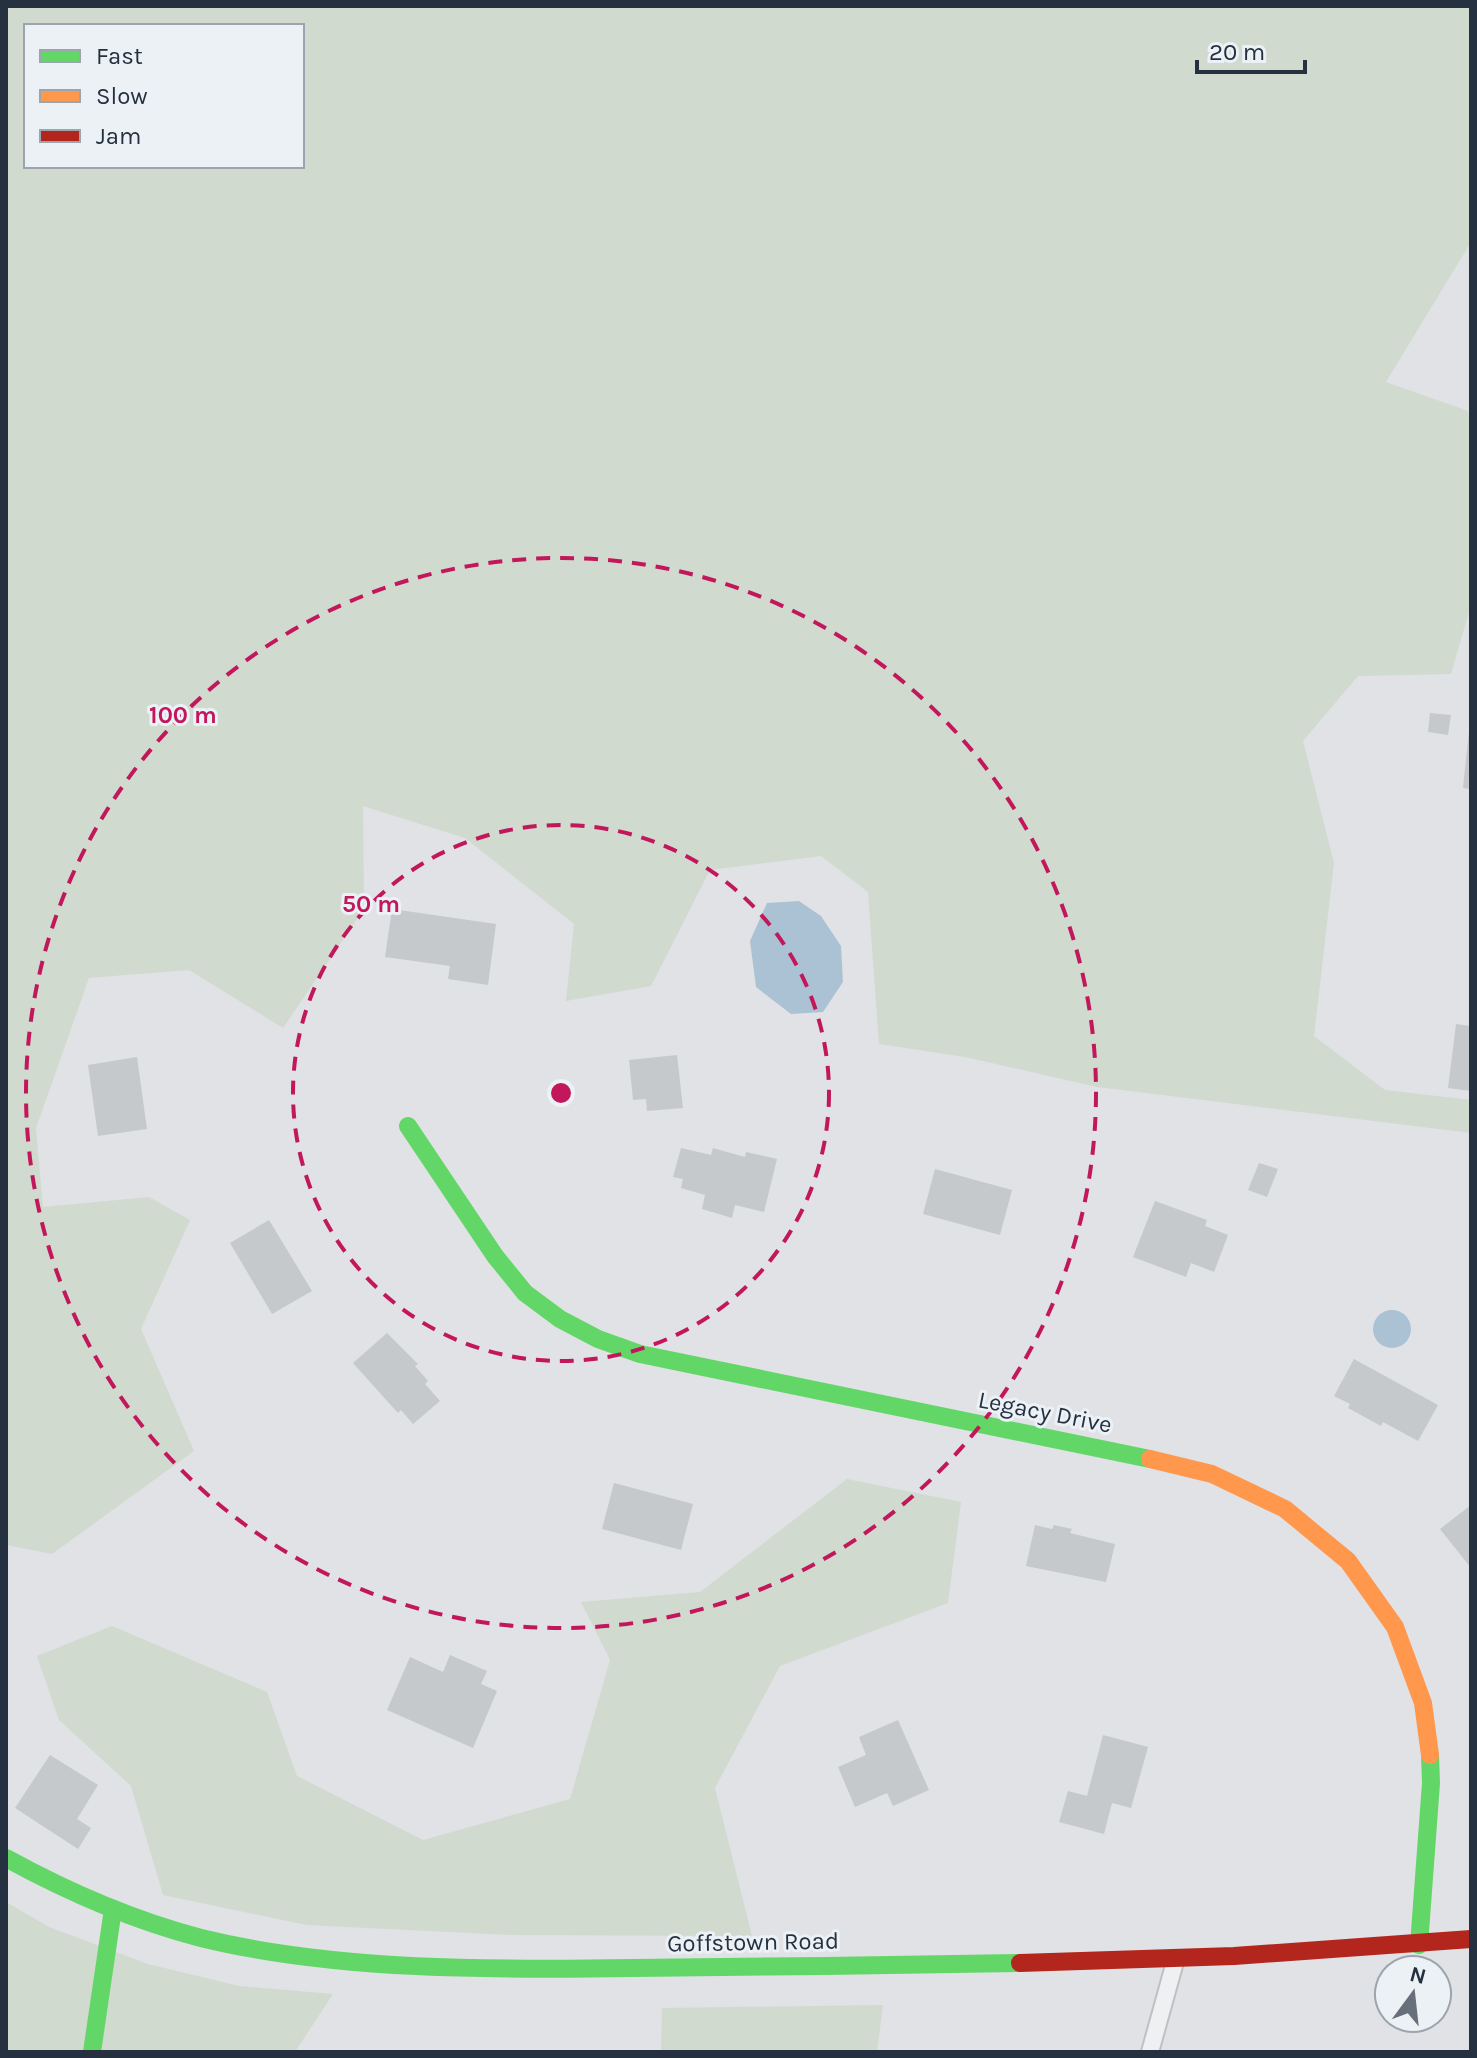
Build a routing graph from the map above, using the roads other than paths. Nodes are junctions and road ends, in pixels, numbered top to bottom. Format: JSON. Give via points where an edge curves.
{"nodes":[{"id":1,"x":408,"y":1126,"type":"dead end"},
{"id":2,"x":6,"y":1858,"type":"edge"},
{"id":3,"x":113,"y":1909,"type":"junction"},
{"id":4,"x":1471,"y":1939,"type":"edge"},
{"id":5,"x":1419,"y":1945,"type":"junction"},
{"id":6,"x":1175,"y":1960,"type":"junction"},
{"id":7,"x":92,"y":2052,"type":"edge"},
{"id":8,"x":1150,"y":2052,"type":"edge"}],
"edges":[{"from":1,"to":5,"type":"street","name":"Legacy Drive","via":[[525,1293],[598,1339],[640,1354],[1212,1474],[1285,1509],[1348,1561],[1395,1627],[1423,1703],[1431,1783]]},
{"from":2,"to":3,"type":"street","name":"Goffstown Road"},
{"from":3,"to":6,"type":"street","name":"Goffstown Road","via":[[202,1938],[284,1954],[408,1965],[579,1968]]},
{"from":3,"to":7,"type":"street"},
{"from":4,"to":5,"type":"street","name":"Goffstown Road"},
{"from":5,"to":6,"type":"street","name":"Goffstown Road"},
{"from":6,"to":8,"type":"lane"}]}
